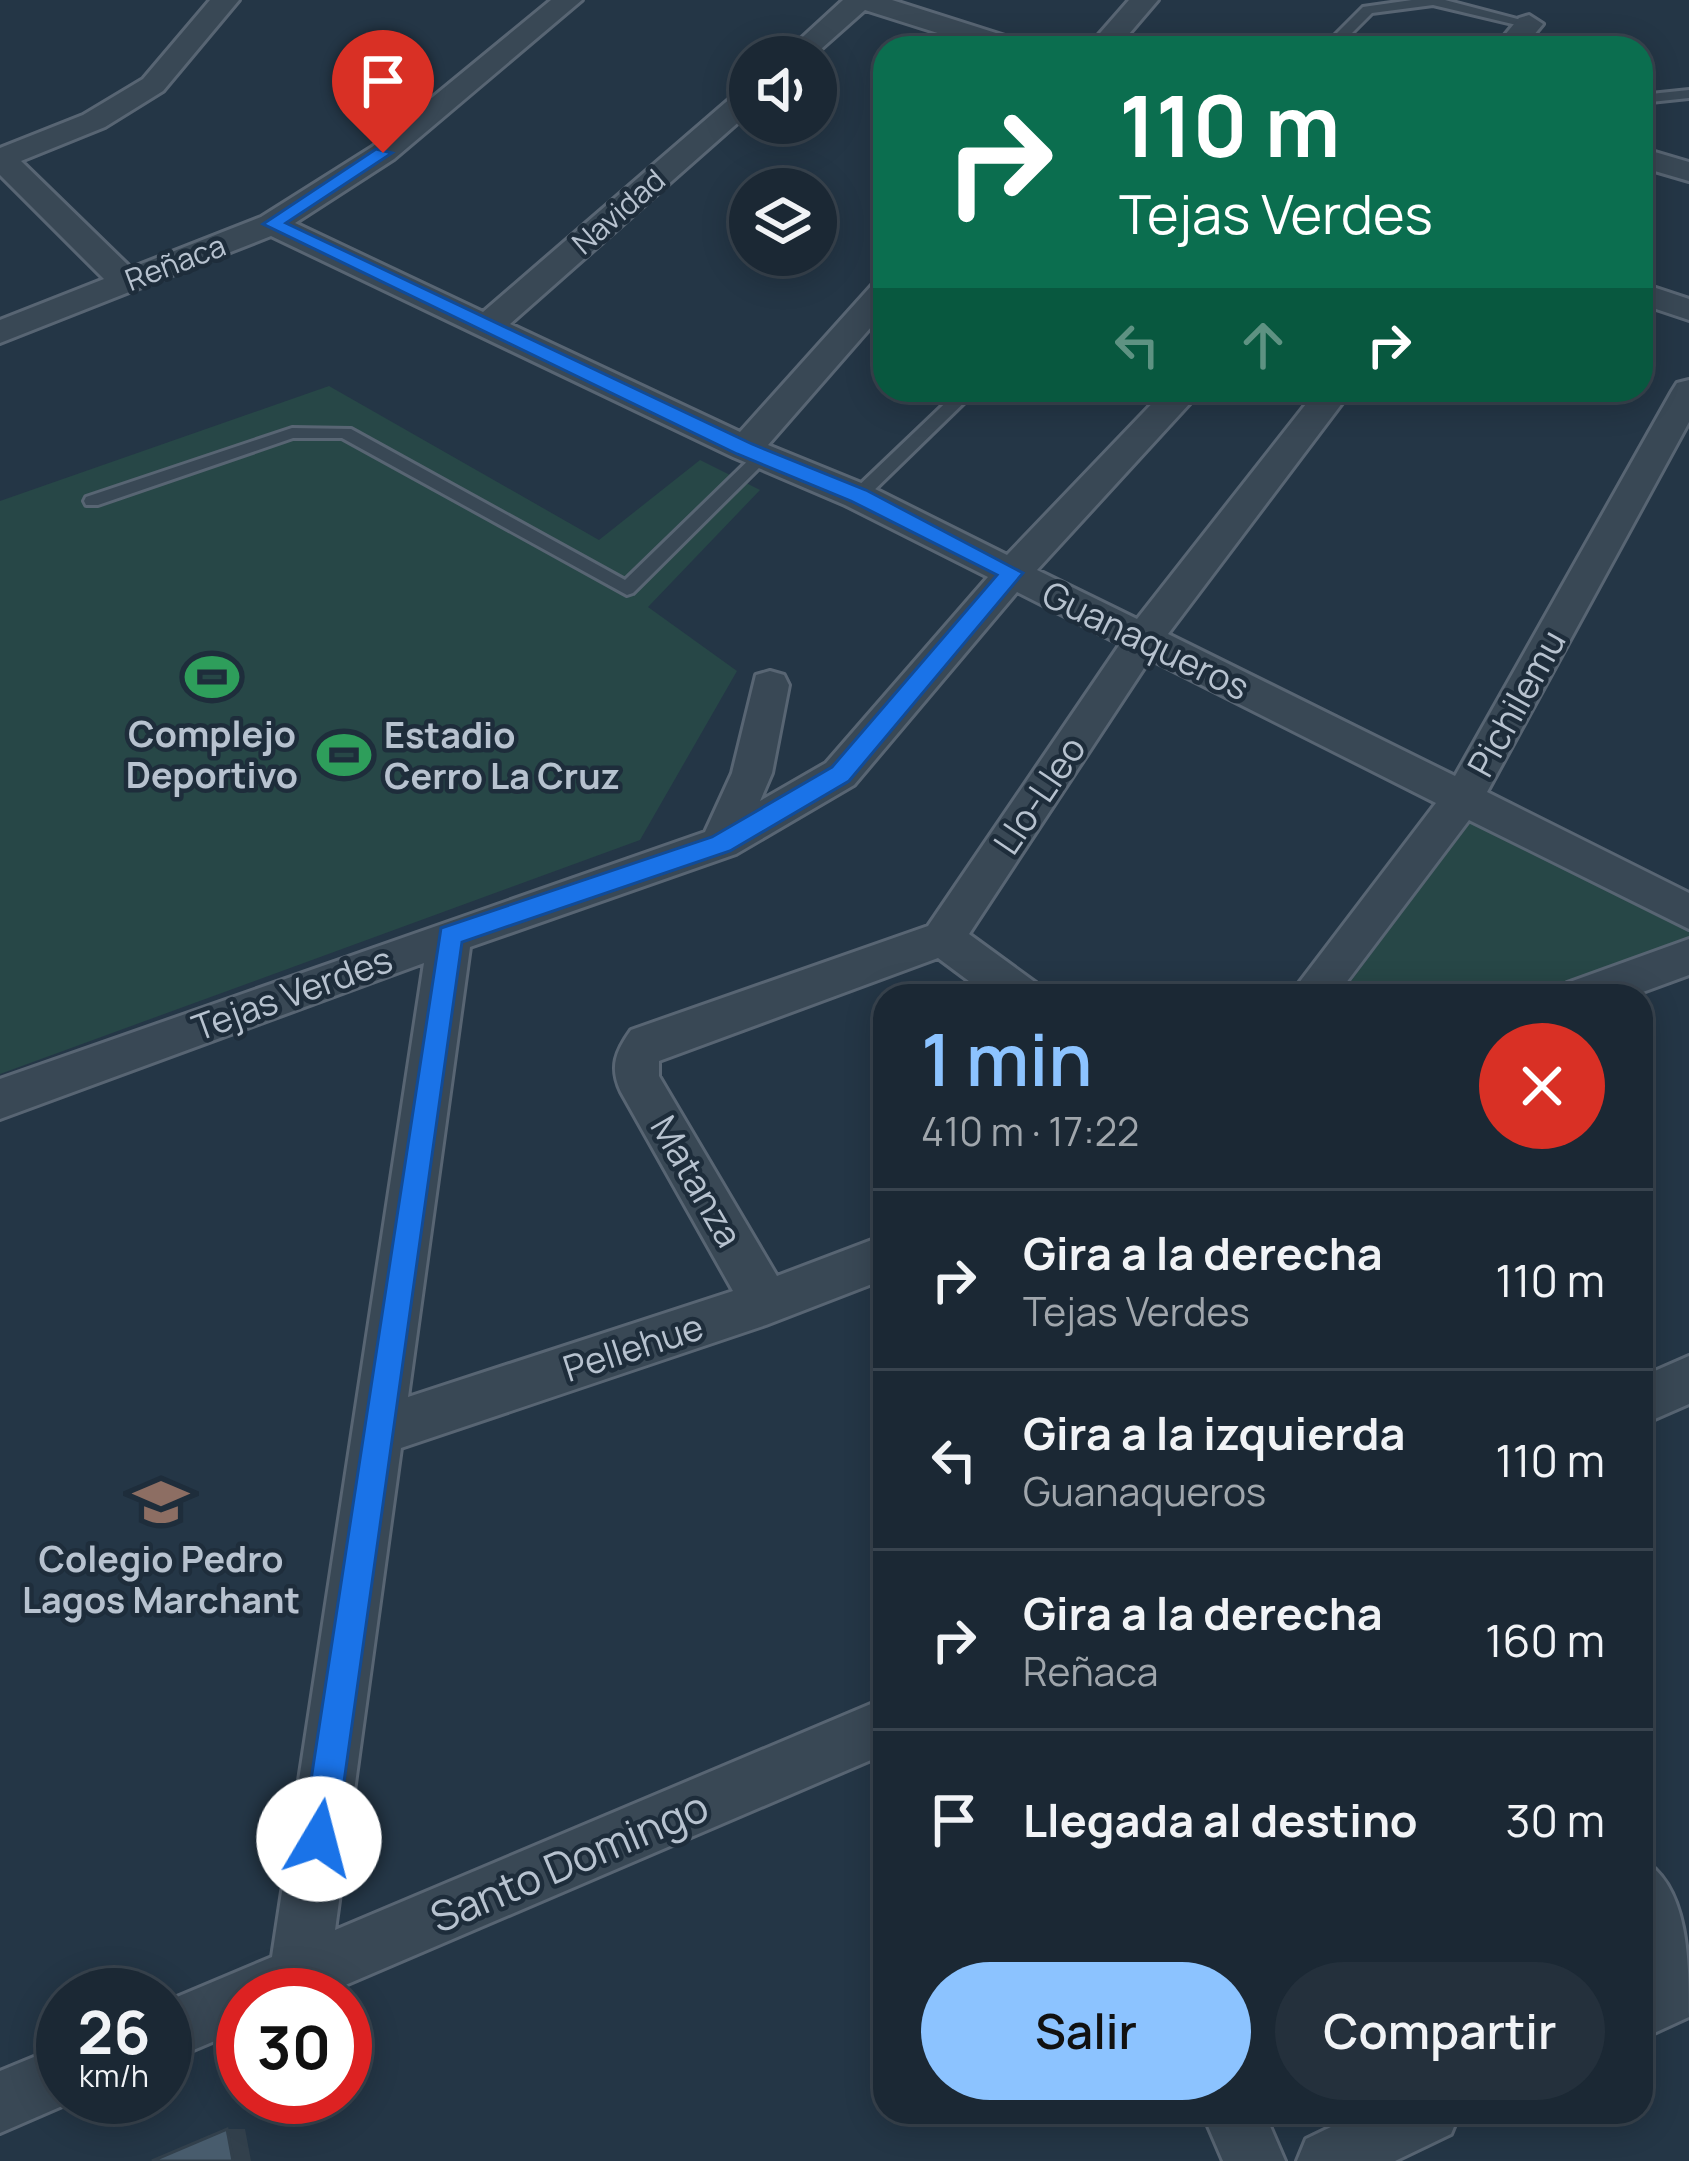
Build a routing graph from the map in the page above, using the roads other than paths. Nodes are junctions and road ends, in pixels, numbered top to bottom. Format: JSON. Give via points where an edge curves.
{"nodes":[{"id":1,"x":225,"y":0,"type":"edge"},
{"id":2,"x":568,"y":0,"type":"edge"},
{"id":3,"x":862,"y":0,"type":"edge"},
{"id":4,"x":1144,"y":0,"type":"edge"},
{"id":5,"x":1529,"y":24,"type":"joint"},
{"id":6,"x":820,"y":36,"type":"edge"},
{"id":7,"x":976,"y":36,"type":"edge"},
{"id":8,"x":1112,"y":36,"type":"edge"},
{"id":9,"x":1341,"y":36,"type":"edge"},
{"id":10,"x":1518,"y":36,"type":"edge"},
{"id":11,"x":1689,"y":94,"type":"edge"},
{"id":12,"x":1653,"y":98,"type":"edge"},
{"id":13,"x":729,"y":114,"type":"edge"},
{"id":14,"x":0,"y":158,"type":"edge"},
{"id":15,"x":1653,"y":161,"type":"edge"},
{"id":16,"x":1689,"y":172,"type":"edge"},
{"id":17,"x":272,"y":224,"type":"junction"},
{"id":18,"x":124,"y":281,"type":"junction"},
{"id":19,"x":1653,"y":297,"type":"edge"},
{"id":20,"x":873,"y":306,"type":"edge"},
{"id":21,"x":1689,"y":310,"type":"edge"},
{"id":22,"x":486,"y":327,"type":"junction"},
{"id":23,"x":0,"y":332,"type":"edge"},
{"id":24,"x":1689,"y":391,"type":"edge"},
{"id":25,"x":956,"y":402,"type":"edge"},
{"id":26,"x":1174,"y":402,"type":"edge"},
{"id":27,"x":1326,"y":402,"type":"edge"},
{"id":28,"x":754,"y":452,"type":"junction"},
{"id":29,"x":858,"y":496,"type":"junction"},
{"id":30,"x":92,"y":501,"type":"dead end"},
{"id":31,"x":1012,"y":573,"type":"junction"},
{"id":32,"x":1144,"y":638,"type":"junction"},
{"id":33,"x":770,"y":685,"type":"dead end"},
{"id":34,"x":1463,"y":798,"type":"junction"},
{"id":35,"x":721,"y":844,"type":"junction"},
{"id":36,"x":1689,"y":912,"type":"edge"},
{"id":37,"x":450,"y":935,"type":"junction"},
{"id":38,"x":943,"y":938,"type":"junction"},
{"id":39,"x":1689,"y":957,"type":"edge"},
{"id":40,"x":1005,"y":984,"type":"edge"},
{"id":41,"x":1320,"y":984,"type":"edge"},
{"id":42,"x":1615,"y":984,"type":"edge"},
{"id":43,"x":0,"y":1099,"type":"edge"},
{"id":44,"x":873,"y":1262,"type":"edge"},
{"id":45,"x":766,"y":1303,"type":"junction"},
{"id":46,"x":1689,"y":1380,"type":"edge"},
{"id":47,"x":1653,"y":1396,"type":"edge"},
{"id":48,"x":378,"y":1431,"type":"junction"},
{"id":49,"x":873,"y":1731,"type":"edge"},
{"id":50,"x":1653,"y":1909,"type":"edge"},
{"id":51,"x":279,"y":1968,"type":"edge"},
{"id":52,"x":316,"y":1968,"type":"edge"},
{"id":53,"x":1689,"y":1971,"type":"edge"},
{"id":54,"x":1689,"y":1986,"type":"edge"},
{"id":55,"x":1653,"y":2003,"type":"edge"},
{"id":56,"x":36,"y":2087,"type":"edge"},
{"id":57,"x":0,"y":2102,"type":"edge"},
{"id":58,"x":1238,"y":2124,"type":"edge"},
{"id":59,"x":1404,"y":2124,"type":"edge"},
{"id":60,"x":1254,"y":2161,"type":"edge"},
{"id":61,"x":1328,"y":2161,"type":"edge"}],
"edges":[{"from":1,"to":14,"type":"street","via":[[153,85],[94,121]]},
{"from":2,"to":17,"type":"street","name":"Reñaca","via":[[383,153]]},
{"from":3,"to":6,"type":"street"},
{"from":3,"to":7,"type":"street"},
{"from":4,"to":8,"type":"street"},
{"from":5,"to":9,"type":"lane","via":[[1433,1],[1368,10]]},
{"from":5,"to":10,"type":"street"},
{"from":11,"to":12,"type":"lane"},
{"from":13,"to":22,"type":"street","name":"Navidad"},
{"from":14,"to":18,"type":"street"},
{"from":15,"to":16,"type":"street"},
{"from":17,"to":18,"type":"street","name":"Reñaca"},
{"from":17,"to":22,"type":"street","name":"Guanaqueros"},
{"from":18,"to":23,"type":"street","name":"Reñaca"},
{"from":19,"to":21,"type":"street"},
{"from":20,"to":28,"type":"street"},
{"from":22,"to":28,"type":"street","name":"Guanaqueros"},
{"from":24,"to":34,"type":"street","name":"Pichilemu"},
{"from":25,"to":29,"type":"lane"},
{"from":26,"to":31,"type":"street","name":"Tejas Verdes"},
{"from":27,"to":32,"type":"street","name":"Llo-Lleo"},
{"from":28,"to":29,"type":"street","name":"Guanaqueros"},
{"from":28,"to":30,"type":"lane","via":[[627,589],[345,434],[292,434]]},
{"from":29,"to":31,"type":"street","name":"Guanaqueros"},
{"from":31,"to":32,"type":"street","name":"Guanaqueros"},
{"from":31,"to":35,"type":"street","name":"Tejas Verdes","via":[[840,774]]},
{"from":32,"to":34,"type":"street","name":"Guanaqueros"},
{"from":32,"to":38,"type":"street","name":"Llo-Lleo"},
{"from":33,"to":35,"type":"street","via":[[752,772]]},
{"from":34,"to":36,"type":"street","name":"Guanaqueros"},
{"from":34,"to":41,"type":"street","name":"Pichilemu"},
{"from":35,"to":37,"type":"street","name":"Tejas Verdes"},
{"from":37,"to":43,"type":"street","name":"Tejas Verdes"},
{"from":37,"to":48,"type":"street"},
{"from":38,"to":40,"type":"street"},
{"from":38,"to":45,"type":"street","name":"Matanza","via":[[647,1043],[637,1057],[637,1078]]},
{"from":39,"to":42,"type":"street"},
{"from":44,"to":45,"type":"street","name":"Pellehue"},
{"from":45,"to":48,"type":"street","name":"Pellehue"},
{"from":46,"to":47,"type":"street"},
{"from":48,"to":51,"type":"street"},
{"from":49,"to":52,"type":"street","name":"Santo Domingo"},
{"from":50,"to":53,"type":"street"},
{"from":54,"to":55,"type":"street"},
{"from":56,"to":57,"type":"street"},
{"from":58,"to":60,"type":"street"},
{"from":59,"to":61,"type":"street"}]}
